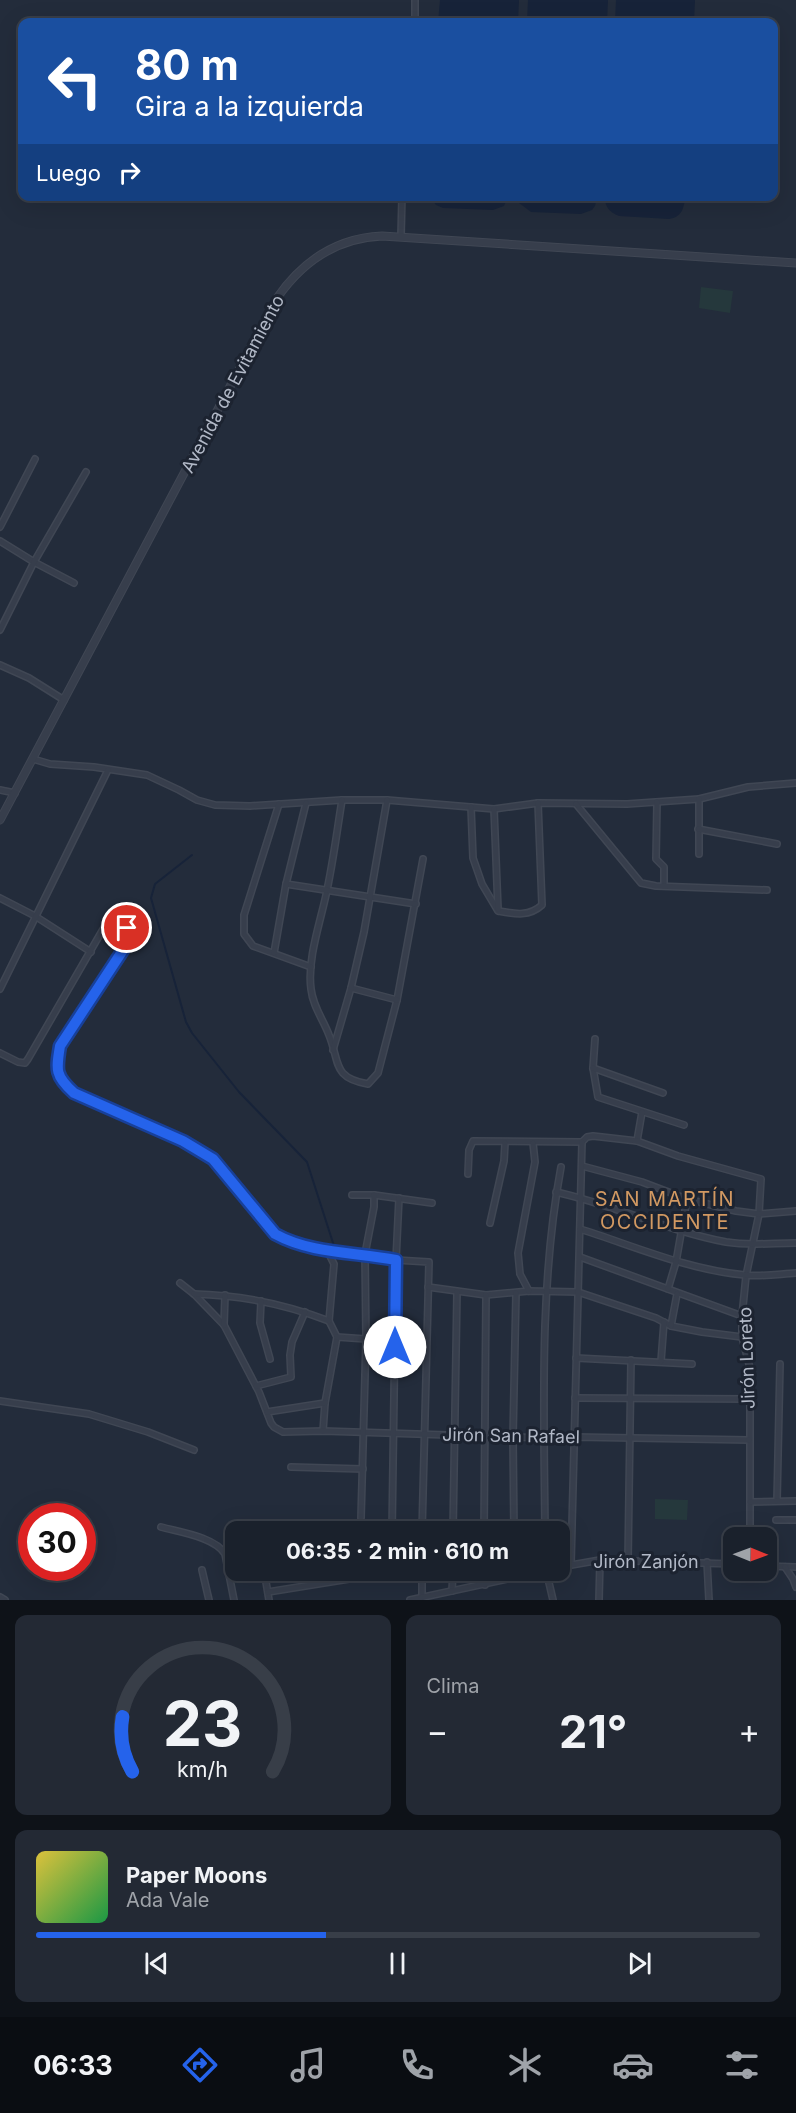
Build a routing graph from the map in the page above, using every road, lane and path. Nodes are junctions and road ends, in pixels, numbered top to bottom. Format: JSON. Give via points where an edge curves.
{"nodes":[{"id":1,"x":416,"y":0,"type":"edge"},
{"id":2,"x":415,"y":18,"type":"edge"},
{"id":3,"x":402,"y":201,"type":"edge"},
{"id":4,"x":401,"y":236,"type":"junction"},
{"id":5,"x":796,"y":263,"type":"edge"},
{"id":6,"x":35,"y":459,"type":"dead end"},
{"id":7,"x":86,"y":472,"type":"dead end"},
{"id":8,"x":0,"y":527,"type":"edge"},
{"id":9,"x":0,"y":541,"type":"edge"},
{"id":10,"x":34,"y":562,"type":"junction"},
{"id":11,"x":74,"y":582,"type":"dead end"},
{"id":12,"x":0,"y":630,"type":"edge"},
{"id":13,"x":0,"y":665,"type":"edge"},
{"id":14,"x":64,"y":700,"type":"junction"},
{"id":15,"x":33,"y":759,"type":"junction"},
{"id":16,"x":108,"y":770,"type":"junction"},
{"id":17,"x":796,"y":783,"type":"edge"},
{"id":18,"x":0,"y":790,"type":"edge"},
{"id":19,"x":15,"y":793,"type":"junction"},
{"id":20,"x":699,"y":799,"type":"junction"},
{"id":21,"x":342,"y":800,"type":"junction"},
{"id":22,"x":387,"y":800,"type":"junction"},
{"id":23,"x":657,"y":802,"type":"junction"},
{"id":24,"x":306,"y":803,"type":"junction"},
{"id":25,"x":538,"y":803,"type":"junction"},
{"id":26,"x":279,"y":804,"type":"junction"},
{"id":27,"x":576,"y":804,"type":"junction"},
{"id":28,"x":471,"y":807,"type":"junction"},
{"id":29,"x":494,"y":809,"type":"junction"},
{"id":30,"x":0,"y":820,"type":"edge"},
{"id":31,"x":698,"y":829,"type":"junction"},
{"id":32,"x":777,"y":844,"type":"dead end"},
{"id":33,"x":699,"y":854,"type":"dead end"},
{"id":34,"x":423,"y":859,"type":"dead end"},
{"id":35,"x":286,"y":884,"type":"junction"},
{"id":36,"x":664,"y":886,"type":"junction"},
{"id":37,"x":767,"y":890,"type":"dead end"},
{"id":38,"x":327,"y":891,"type":"junction"},
{"id":39,"x":0,"y":898,"type":"edge"},
{"id":40,"x":371,"y":898,"type":"junction"},
{"id":41,"x":416,"y":904,"type":"junction"},
{"id":42,"x":498,"y":911,"type":"junction"},
{"id":43,"x":35,"y":916,"type":"junction"},
{"id":44,"x":91,"y":952,"type":"junction"},
{"id":45,"x":274,"y":953,"type":"junction"},
{"id":46,"x":311,"y":967,"type":"junction"},
{"id":47,"x":351,"y":988,"type":"junction"},
{"id":48,"x":0,"y":989,"type":"edge"},
{"id":49,"x":397,"y":1000,"type":"junction"},
{"id":50,"x":595,"y":1039,"type":"dead end"},
{"id":51,"x":333,"y":1051,"type":"junction"},
{"id":52,"x":0,"y":1053,"type":"edge"},
{"id":53,"x":593,"y":1068,"type":"junction"},
{"id":54,"x":663,"y":1093,"type":"dead end"},
{"id":55,"x":642,"y":1112,"type":"junction"},
{"id":56,"x":684,"y":1125,"type":"dead end"},
{"id":57,"x":582,"y":1142,"type":"junction"},
{"id":58,"x":637,"y":1142,"type":"junction"},
{"id":59,"x":505,"y":1143,"type":"junction"},
{"id":60,"x":533,"y":1143,"type":"junction"},
{"id":61,"x":582,"y":1166,"type":"junction"},
{"id":62,"x":561,"y":1167,"type":"dead end"},
{"id":63,"x":468,"y":1174,"type":"dead end"},
{"id":64,"x":556,"y":1192,"type":"junction"},
{"id":65,"x":352,"y":1195,"type":"dead end"},
{"id":66,"x":374,"y":1195,"type":"junction"},
{"id":67,"x":399,"y":1198,"type":"junction"},
{"id":68,"x":580,"y":1198,"type":"junction"},
{"id":69,"x":687,"y":1199,"type":"junction"},
{"id":70,"x":432,"y":1203,"type":"dead end"},
{"id":71,"x":796,"y":1211,"type":"edge"},
{"id":72,"x":759,"y":1214,"type":"junction"},
{"id":73,"x":490,"y":1223,"type":"dead end"},
{"id":74,"x":580,"y":1229,"type":"junction"},
{"id":75,"x":681,"y":1230,"type":"junction"},
{"id":76,"x":796,"y":1243,"type":"edge"},
{"id":77,"x":753,"y":1244,"type":"junction"},
{"id":78,"x":327,"y":1250,"type":"junction"},
{"id":79,"x":365,"y":1254,"type":"junction"},
{"id":80,"x":580,"y":1257,"type":"junction"},
{"id":81,"x":396,"y":1260,"type":"junction"},
{"id":82,"x":676,"y":1262,"type":"junction"},
{"id":83,"x":796,"y":1273,"type":"edge"},
{"id":84,"x":746,"y":1276,"type":"junction"},
{"id":85,"x":180,"y":1283,"type":"dead end"},
{"id":86,"x":428,"y":1287,"type":"junction"},
{"id":87,"x":668,"y":1289,"type":"junction"},
{"id":88,"x":529,"y":1291,"type":"junction"},
{"id":89,"x":546,"y":1291,"type":"junction"},
{"id":90,"x":457,"y":1292,"type":"junction"},
{"id":91,"x":578,"y":1292,"type":"junction"},
{"id":92,"x":194,"y":1293,"type":"junction"},
{"id":93,"x":516,"y":1293,"type":"junction"},
{"id":94,"x":225,"y":1294,"type":"junction"},
{"id":95,"x":677,"y":1294,"type":"junction"},
{"id":96,"x":486,"y":1295,"type":"junction"},
{"id":97,"x":261,"y":1301,"type":"junction"},
{"id":98,"x":304,"y":1312,"type":"junction"},
{"id":99,"x":742,"y":1316,"type":"junction"},
{"id":100,"x":329,"y":1321,"type":"junction"},
{"id":101,"x":664,"y":1322,"type":"junction"},
{"id":102,"x":224,"y":1325,"type":"junction"},
{"id":103,"x":670,"y":1326,"type":"junction"},
{"id":104,"x":337,"y":1337,"type":"junction"},
{"id":105,"x":742,"y":1337,"type":"junction"},
{"id":106,"x":366,"y":1339,"type":"junction"},
{"id":107,"x":576,"y":1358,"type":"junction"},
{"id":108,"x":270,"y":1359,"type":"dead end"},
{"id":109,"x":631,"y":1360,"type":"junction"},
{"id":110,"x":661,"y":1361,"type":"junction"},
{"id":111,"x":692,"y":1364,"type":"dead end"},
{"id":112,"x":780,"y":1364,"type":"dead end"},
{"id":113,"x":256,"y":1386,"type":"junction"},
{"id":114,"x":575,"y":1398,"type":"junction"},
{"id":115,"x":632,"y":1399,"type":"junction"},
{"id":116,"x":749,"y":1399,"type":"junction"},
{"id":117,"x":0,"y":1401,"type":"edge"},
{"id":118,"x":325,"y":1404,"type":"junction"},
{"id":119,"x":267,"y":1412,"type":"junction"},
{"id":120,"x":323,"y":1431,"type":"junction"},
{"id":121,"x":363,"y":1433,"type":"junction"},
{"id":122,"x":393,"y":1433,"type":"junction"},
{"id":123,"x":424,"y":1435,"type":"junction"},
{"id":124,"x":455,"y":1436,"type":"junction"},
{"id":125,"x":484,"y":1436,"type":"junction"},
{"id":126,"x":513,"y":1437,"type":"junction"},
{"id":127,"x":575,"y":1437,"type":"junction"},
{"id":128,"x":544,"y":1438,"type":"junction"},
{"id":129,"x":631,"y":1438,"type":"junction"},
{"id":130,"x":749,"y":1440,"type":"junction"},
{"id":131,"x":194,"y":1450,"type":"dead end"},
{"id":132,"x":291,"y":1467,"type":"dead end"},
{"id":133,"x":363,"y":1470,"type":"junction"},
{"id":134,"x":777,"y":1501,"type":"junction"},
{"id":135,"x":796,"y":1501,"type":"edge"},
{"id":136,"x":750,"y":1502,"type":"junction"},
{"id":137,"x":361,"y":1518,"type":"dead end"},
{"id":138,"x":776,"y":1520,"type":"dead end"},
{"id":139,"x":796,"y":1520,"type":"edge"},
{"id":140,"x":392,"y":1521,"type":"edge"},
{"id":141,"x":422,"y":1521,"type":"edge"},
{"id":142,"x":453,"y":1521,"type":"edge"},
{"id":143,"x":484,"y":1521,"type":"edge"},
{"id":144,"x":514,"y":1521,"type":"edge"},
{"id":145,"x":544,"y":1521,"type":"edge"},
{"id":146,"x":161,"y":1527,"type":"dead end"},
{"id":147,"x":750,"y":1527,"type":"edge"},
{"id":148,"x":600,"y":1560,"type":"junction"},
{"id":149,"x":628,"y":1561,"type":"junction"},
{"id":150,"x":707,"y":1562,"type":"junction"},
{"id":151,"x":723,"y":1563,"type":"edge"},
{"id":152,"x":572,"y":1564,"type":"joint"},
{"id":153,"x":777,"y":1567,"type":"edge"},
{"id":154,"x":785,"y":1567,"type":"junction"},
{"id":155,"x":796,"y":1567,"type":"edge"},
{"id":156,"x":202,"y":1570,"type":"dead end"},
{"id":157,"x":266,"y":1581,"type":"edge"},
{"id":158,"x":332,"y":1581,"type":"edge"},
{"id":159,"x":422,"y":1581,"type":"edge"},
{"id":160,"x":452,"y":1581,"type":"edge"},
{"id":161,"x":485,"y":1581,"type":"edge"},
{"id":162,"x":502,"y":1581,"type":"edge"},
{"id":163,"x":549,"y":1581,"type":"edge"},
{"id":164,"x":485,"y":1585,"type":"junction"},
{"id":165,"x":796,"y":1587,"type":"edge"},
{"id":166,"x":452,"y":1591,"type":"junction"},
{"id":167,"x":268,"y":1592,"type":"junction"},
{"id":168,"x":0,"y":1597,"type":"edge"},
{"id":169,"x":422,"y":1598,"type":"junction"},
{"id":170,"x":5,"y":1600,"type":"edge"},
{"id":171,"x":209,"y":1600,"type":"edge"},
{"id":172,"x":234,"y":1600,"type":"edge"},
{"id":173,"x":269,"y":1600,"type":"edge"},
{"id":174,"x":410,"y":1600,"type":"edge"},
{"id":175,"x":553,"y":1600,"type":"edge"},
{"id":176,"x":599,"y":1600,"type":"edge"},
{"id":177,"x":710,"y":1600,"type":"edge"}],
"edges":[{"from":1,"to":2,"type":"street"},
{"from":3,"to":4,"type":"street"},
{"from":4,"to":5,"type":"street","name":"Avenida de Evitamiento"},
{"from":4,"to":14,"type":"street","name":"Avenida de Evitamiento","via":[[369,236],[339,244],[290,279]]},
{"from":6,"to":8,"type":"street"},
{"from":7,"to":10,"type":"street"},
{"from":9,"to":10,"type":"street"},
{"from":10,"to":11,"type":"street"},
{"from":10,"to":12,"type":"street"},
{"from":13,"to":14,"type":"street"},
{"from":14,"to":15,"type":"street","name":"Avenida de Evitamiento"},
{"from":15,"to":16,"type":"street"},
{"from":15,"to":19,"type":"street","name":"Avenida de Evitamiento"},
{"from":16,"to":26,"type":"street","via":[[152,777],[208,804]]},
{"from":16,"to":43,"type":"street"},
{"from":17,"to":20,"type":"street","via":[[748,787]]},
{"from":18,"to":19,"type":"street"},
{"from":19,"to":30,"type":"street","name":"Avenida de Evitamiento"},
{"from":20,"to":23,"type":"street"},
{"from":20,"to":31,"type":"street"},
{"from":21,"to":22,"type":"street"},
{"from":21,"to":24,"type":"street"},
{"from":21,"to":38,"type":"street"},
{"from":22,"to":28,"type":"street"},
{"from":22,"to":40,"type":"street"},
{"from":23,"to":27,"type":"street"},
{"from":23,"to":36,"type":"street","via":[[656,860],[664,867]]},
{"from":24,"to":26,"type":"street"},
{"from":24,"to":35,"type":"street"},
{"from":25,"to":27,"type":"street"},
{"from":25,"to":29,"type":"street"},
{"from":25,"to":42,"type":"street","via":[[542,904],[536,911],[521,915]]},
{"from":26,"to":45,"type":"street","via":[[244,915],[244,934],[253,946]]},
{"from":27,"to":36,"type":"street","via":[[641,883]]},
{"from":28,"to":29,"type":"street"},
{"from":28,"to":42,"type":"street","via":[[473,858]]},
{"from":29,"to":42,"type":"street"},
{"from":31,"to":32,"type":"street"},
{"from":31,"to":33,"type":"street"},
{"from":34,"to":41,"type":"street"},
{"from":35,"to":38,"type":"street"},
{"from":35,"to":45,"type":"street"},
{"from":36,"to":37,"type":"street"},
{"from":38,"to":40,"type":"street"},
{"from":38,"to":46,"type":"street"},
{"from":39,"to":43,"type":"street"},
{"from":40,"to":41,"type":"street"},
{"from":40,"to":47,"type":"street"},
{"from":41,"to":49,"type":"street"},
{"from":43,"to":44,"type":"street"},
{"from":43,"to":48,"type":"street"},
{"from":44,"to":52,"type":"street","via":[[25,1063]]},
{"from":44,"to":78,"type":"street","via":[[106,924],[118,921],[127,928],[127,944],[60,1046],[60,1081],[74,1093],[183,1141],[213,1159],[275,1234],[289,1242]]},
{"from":45,"to":46,"type":"street"},
{"from":46,"to":51,"type":"street","via":[[313,1001]]},
{"from":47,"to":49,"type":"street"},
{"from":47,"to":51,"type":"street"},
{"from":49,"to":51,"type":"street","via":[[378,1073],[372,1082],[360,1082],[342,1073]]},
{"from":50,"to":53,"type":"street"},
{"from":53,"to":54,"type":"street"},
{"from":53,"to":55,"type":"street","via":[[598,1097]]},
{"from":55,"to":56,"type":"street"},
{"from":55,"to":58,"type":"street"},
{"from":57,"to":58,"type":"street","via":[[593,1136]]},
{"from":57,"to":60,"type":"street"},
{"from":57,"to":61,"type":"street"},
{"from":58,"to":72,"type":"street","name":"Jirón Loreto","via":[[761,1179]]},
{"from":59,"to":60,"type":"street"},
{"from":59,"to":63,"type":"street","via":[[473,1141]]},
{"from":59,"to":73,"type":"street"},
{"from":60,"to":88,"type":"street","via":[[534,1170],[518,1253],[520,1274]]},
{"from":61,"to":68,"type":"street"},
{"from":61,"to":69,"type":"street"},
{"from":62,"to":64,"type":"street"},
{"from":64,"to":68,"type":"street"},
{"from":64,"to":89,"type":"street"},
{"from":65,"to":66,"type":"street"},
{"from":66,"to":67,"type":"street"},
{"from":66,"to":79,"type":"street"},
{"from":67,"to":70,"type":"street"},
{"from":67,"to":81,"type":"street"},
{"from":68,"to":74,"type":"street"},
{"from":68,"to":75,"type":"street"},
{"from":69,"to":72,"type":"street"},
{"from":69,"to":75,"type":"street"},
{"from":71,"to":72,"type":"street"},
{"from":72,"to":77,"type":"street","name":"Jirón Loreto"},
{"from":74,"to":80,"type":"street"},
{"from":74,"to":82,"type":"street"},
{"from":75,"to":77,"type":"street"},
{"from":75,"to":82,"type":"street"},
{"from":76,"to":77,"type":"street"},
{"from":77,"to":84,"type":"street","name":"Jirón Loreto"},
{"from":78,"to":79,"type":"street"},
{"from":78,"to":100,"type":"street","via":[[334,1264]]},
{"from":79,"to":81,"type":"street"},
{"from":79,"to":106,"type":"street"},
{"from":80,"to":87,"type":"street"},
{"from":80,"to":91,"type":"street"},
{"from":81,"to":86,"type":"street","via":[[429,1262]]},
{"from":81,"to":122,"type":"street"},
{"from":82,"to":84,"type":"street"},
{"from":82,"to":87,"type":"street"},
{"from":83,"to":84,"type":"street"},
{"from":84,"to":99,"type":"street","name":"Jirón Loreto"},
{"from":85,"to":92,"type":"street"},
{"from":86,"to":90,"type":"street"},
{"from":86,"to":123,"type":"street"},
{"from":87,"to":95,"type":"street"},
{"from":88,"to":89,"type":"street"},
{"from":88,"to":93,"type":"street"},
{"from":89,"to":91,"type":"street"},
{"from":89,"to":128,"type":"street"},
{"from":90,"to":96,"type":"street"},
{"from":90,"to":124,"type":"street"},
{"from":91,"to":101,"type":"street"},
{"from":91,"to":107,"type":"street"},
{"from":92,"to":94,"type":"street"},
{"from":92,"to":102,"type":"street"},
{"from":93,"to":96,"type":"street"},
{"from":93,"to":126,"type":"street"},
{"from":94,"to":97,"type":"street"},
{"from":94,"to":102,"type":"street"},
{"from":95,"to":99,"type":"street"},
{"from":95,"to":103,"type":"street"},
{"from":96,"to":125,"type":"street"},
{"from":97,"to":98,"type":"street"},
{"from":97,"to":108,"type":"street","via":[[260,1323]]},
{"from":98,"to":100,"type":"street"},
{"from":98,"to":113,"type":"street","via":[[292,1342],[291,1377]]},
{"from":99,"to":105,"type":"street","name":"Jirón Loreto"},
{"from":100,"to":104,"type":"street"},
{"from":101,"to":103,"type":"street"},
{"from":101,"to":110,"type":"street"},
{"from":102,"to":113,"type":"street"},
{"from":103,"to":105,"type":"street"},
{"from":104,"to":106,"type":"street"},
{"from":104,"to":118,"type":"street"},
{"from":105,"to":116,"type":"street","name":"Jirón Loreto","via":[[750,1368]]},
{"from":106,"to":121,"type":"street"},
{"from":107,"to":109,"type":"street"},
{"from":107,"to":114,"type":"street"},
{"from":109,"to":110,"type":"street"},
{"from":109,"to":115,"type":"street"},
{"from":110,"to":111,"type":"street"},
{"from":112,"to":134,"type":"street"},
{"from":113,"to":119,"type":"street"},
{"from":114,"to":115,"type":"street"},
{"from":114,"to":127,"type":"street"},
{"from":115,"to":116,"type":"street"},
{"from":115,"to":129,"type":"street"},
{"from":116,"to":130,"type":"street","name":"Jirón Loreto"},
{"from":117,"to":131,"type":"street","via":[[88,1414]]},
{"from":118,"to":119,"type":"street"},
{"from":118,"to":120,"type":"street"},
{"from":119,"to":120,"type":"street","name":"Jirón San Rafael","via":[[274,1427],[283,1432]]},
{"from":120,"to":121,"type":"street","name":"Jirón San Rafael"},
{"from":121,"to":122,"type":"street","name":"Jirón San Rafael"},
{"from":121,"to":133,"type":"street"},
{"from":122,"to":123,"type":"street","name":"Jirón San Rafael"},
{"from":122,"to":140,"type":"street"},
{"from":123,"to":124,"type":"street","name":"Jirón San Rafael"},
{"from":123,"to":141,"type":"street"},
{"from":124,"to":125,"type":"street","name":"Jirón San Rafael"},
{"from":124,"to":142,"type":"street"},
{"from":125,"to":126,"type":"street","name":"Jirón San Rafael"},
{"from":125,"to":143,"type":"street"},
{"from":126,"to":128,"type":"street","name":"Jirón San Rafael"},
{"from":126,"to":144,"type":"street"},
{"from":127,"to":128,"type":"street","name":"Jirón San Rafael"},
{"from":127,"to":129,"type":"street","name":"Jirón San Rafael"},
{"from":127,"to":152,"type":"street"},
{"from":128,"to":145,"type":"street"},
{"from":129,"to":130,"type":"street","name":"Jirón San Rafael"},
{"from":129,"to":149,"type":"street"},
{"from":130,"to":136,"type":"street","name":"Jirón Loreto"},
{"from":132,"to":133,"type":"street"},
{"from":133,"to":137,"type":"street"},
{"from":134,"to":135,"type":"street"},
{"from":134,"to":136,"type":"street"},
{"from":136,"to":147,"type":"street","name":"Jirón Loreto"},
{"from":138,"to":139,"type":"street"},
{"from":146,"to":172,"type":"street","via":[[219,1546],[225,1554]]},
{"from":148,"to":149,"type":"street","name":"Jirón Zanjón"},
{"from":148,"to":152,"type":"street","name":"Jirón Zanjón"},
{"from":148,"to":176,"type":"street"},
{"from":149,"to":150,"type":"street","name":"Jirón Zanjón"},
{"from":150,"to":151,"type":"street","name":"Jirón Zanjón"},
{"from":150,"to":177,"type":"street"},
{"from":153,"to":154,"type":"street"},
{"from":154,"to":155,"type":"street"},
{"from":154,"to":165,"type":"street"},
{"from":156,"to":171,"type":"street"},
{"from":157,"to":167,"type":"street"},
{"from":158,"to":167,"type":"street"},
{"from":159,"to":169,"type":"street"},
{"from":160,"to":166,"type":"street"},
{"from":161,"to":164,"type":"street"},
{"from":162,"to":164,"type":"street"},
{"from":163,"to":175,"type":"street"},
{"from":164,"to":166,"type":"street"},
{"from":166,"to":169,"type":"street"},
{"from":167,"to":173,"type":"street"},
{"from":168,"to":170,"type":"street"},
{"from":169,"to":174,"type":"street"}]}
